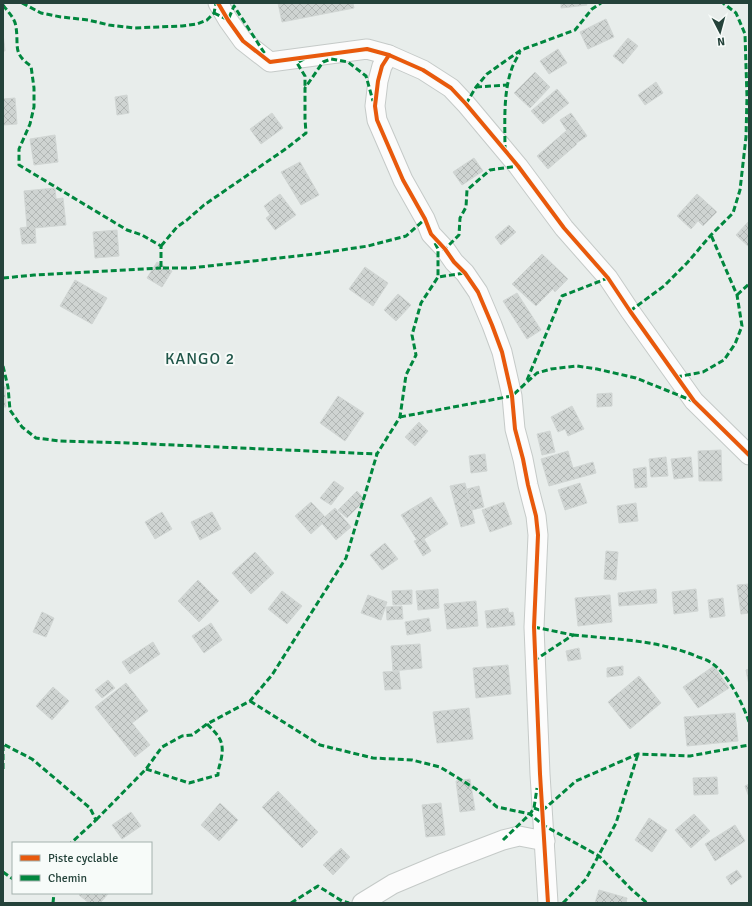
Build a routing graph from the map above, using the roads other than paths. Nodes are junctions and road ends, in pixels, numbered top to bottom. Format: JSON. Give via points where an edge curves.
{"nodes":[{"id":1,"x":218,"y":3,"type":"edge"},
{"id":2,"x":389,"y":55,"type":"junction"},
{"id":3,"x":749,"y":455,"type":"edge"},
{"id":4,"x":544,"y":842,"type":"junction"},
{"id":5,"x":362,"y":903,"type":"edge"},
{"id":6,"x":548,"y":903,"type":"edge"}],
"edges":[{"from":1,"to":2,"type":"street","via":[[243,41],[270,62],[367,49]]},
{"from":2,"to":3,"type":"street","via":[[423,70],[451,88],[466,104],[518,166],[564,228],[608,278],[694,401]]},
{"from":2,"to":4,"type":"street","via":[[382,66],[378,82],[375,106],[378,120],[403,180],[431,234],[478,292],[502,352],[512,396],[515,429],[536,516],[538,535],[534,627]]},
{"from":4,"to":5,"type":"street","via":[[519,836],[504,840],[393,884]]},
{"from":4,"to":6,"type":"street"}]}
